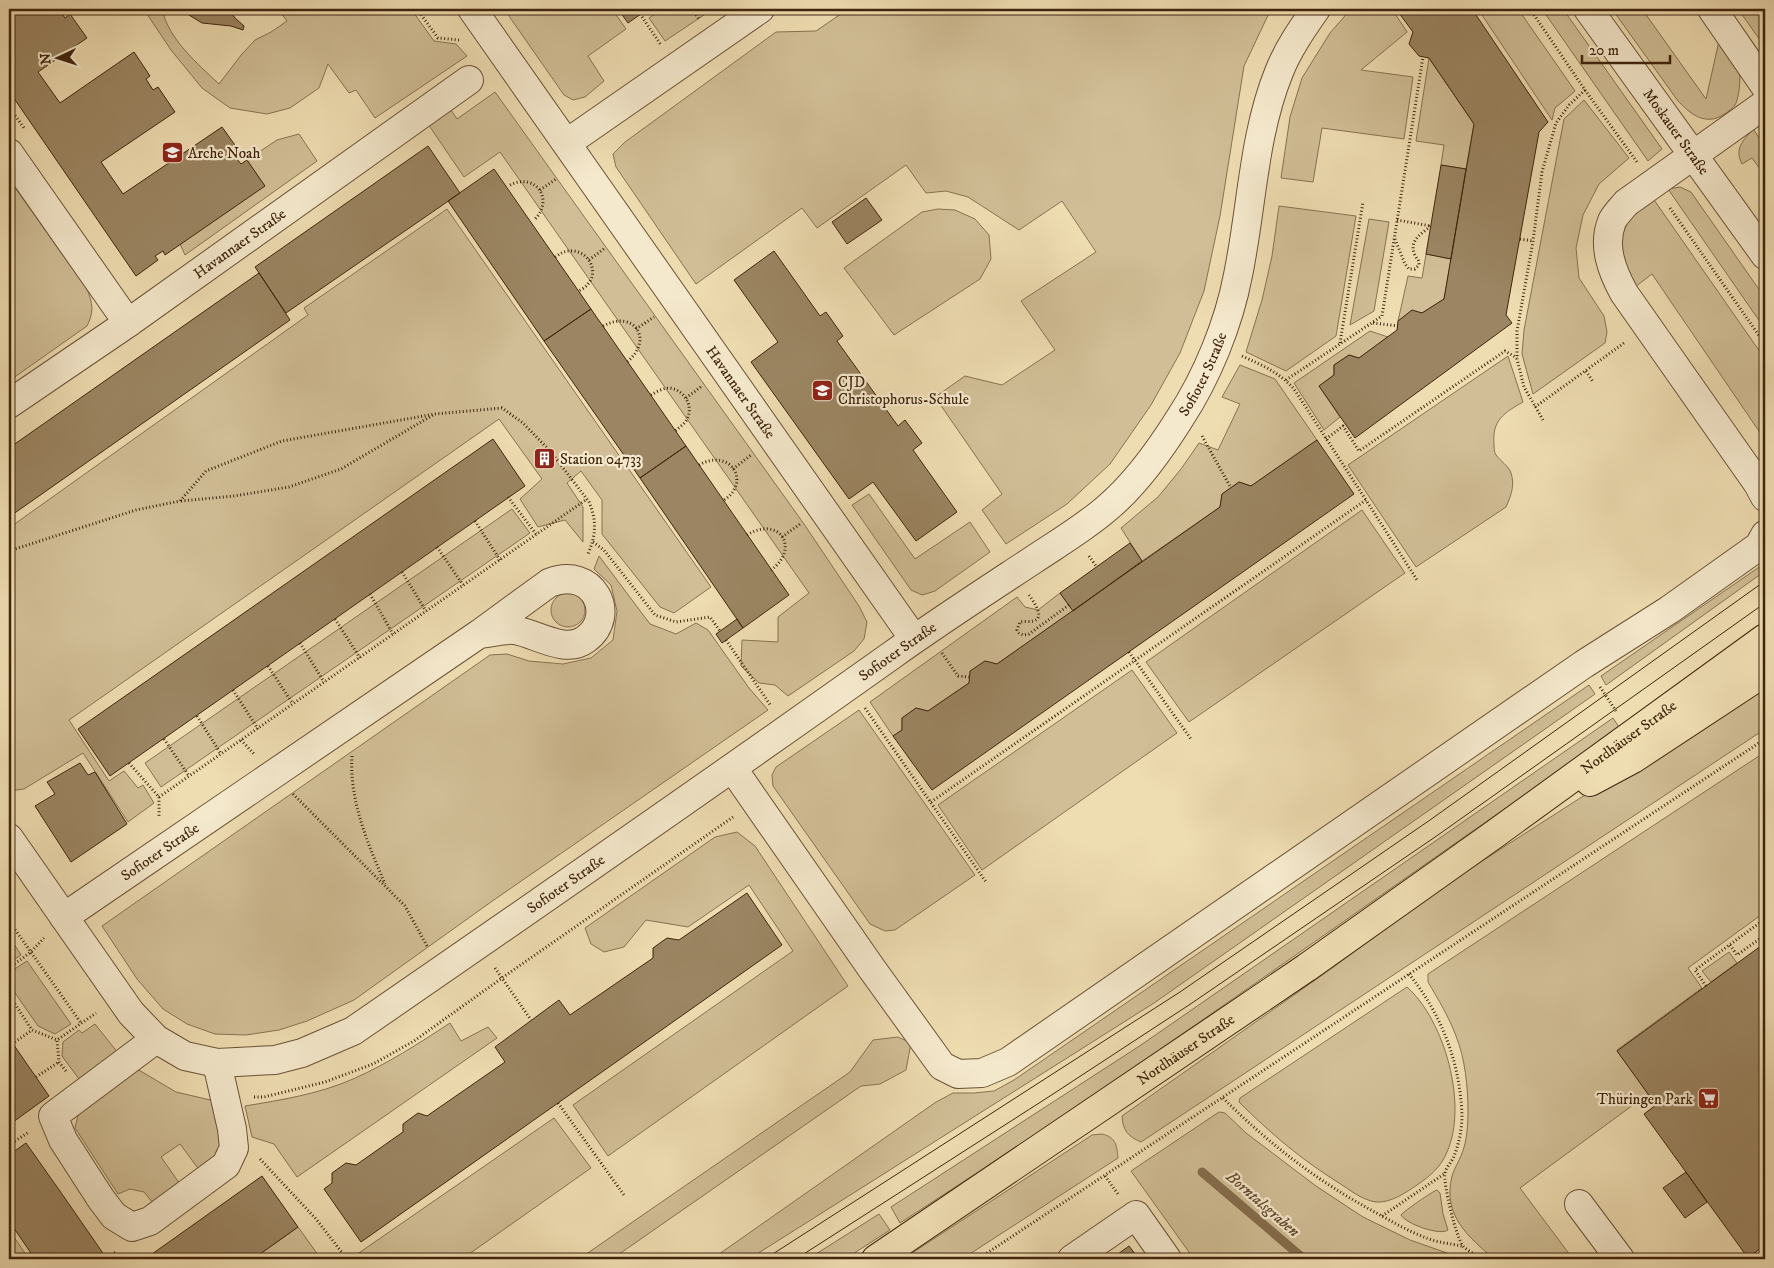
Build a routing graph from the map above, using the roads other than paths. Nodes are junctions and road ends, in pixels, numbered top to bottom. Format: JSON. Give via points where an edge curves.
{"nodes":[{"id":1,"x":472,"y":9,"type":"edge"},
{"id":2,"x":760,"y":9,"type":"edge"},
{"id":3,"x":1316,"y":9,"type":"edge"},
{"id":4,"x":1588,"y":9,"type":"edge"},
{"id":5,"x":1712,"y":9,"type":"edge"},
{"id":6,"x":469,"y":80,"type":"dead end"},
{"id":7,"x":1765,"y":86,"type":"edge"},
{"id":8,"x":1765,"y":104,"type":"edge"},
{"id":9,"x":567,"y":143,"type":"junction"},
{"id":10,"x":9,"y":153,"type":"edge"},
{"id":11,"x":1693,"y":154,"type":"junction"},
{"id":12,"x":1765,"y":256,"type":"edge"},
{"id":13,"x":128,"y":323,"type":"junction"},
{"id":14,"x":9,"y":404,"type":"edge"},
{"id":15,"x":1765,"y":497,"type":"edge"},
{"id":16,"x":1765,"y":535,"type":"edge"},
{"id":17,"x":480,"y":634,"type":"junction"},
{"id":18,"x":1765,"y":638,"type":"edge"},
{"id":19,"x":926,"y":643,"type":"junction"},
{"id":20,"x":1765,"y":672,"type":"edge"},
{"id":21,"x":740,"y":779,"type":"junction"},
{"id":22,"x":1492,"y":836,"type":"junction"},
{"id":23,"x":9,"y":838,"type":"edge"},
{"id":24,"x":64,"y":917,"type":"junction"},
{"id":25,"x":156,"y":1039,"type":"junction"},
{"id":26,"x":217,"y":1063,"type":"junction"},
{"id":27,"x":1579,"y":1204,"type":"dead end"},
{"id":28,"x":876,"y":1259,"type":"edge"},
{"id":29,"x":1072,"y":1259,"type":"edge"},
{"id":30,"x":1167,"y":1259,"type":"edge"},
{"id":31,"x":1620,"y":1259,"type":"edge"}],
"edges":[{"from":1,"to":9,"type":"street","name":"Havannaer Straße"},
{"from":2,"to":9,"type":"street"},
{"from":3,"to":19,"type":"street","name":"Sofioter Straße","via":[[1295,38],[1279,72],[1259,147],[1238,278],[1216,348],[1198,389],[1137,478],[1106,509],[1013,573]]},
{"from":4,"to":11,"type":"street","name":"Moskauer Straße"},
{"from":5,"to":7,"type":"street"},
{"from":6,"to":13,"type":"street","name":"Havannaer Straße"},
{"from":8,"to":11,"type":"street"},
{"from":9,"to":19,"type":"street","name":"Havannaer Straße"},
{"from":10,"to":13,"type":"street"},
{"from":11,"to":12,"type":"street","name":"Moskauer Straße"},
{"from":11,"to":15,"type":"street","via":[[1626,203],[1612,220],[1608,238],[1609,258],[1615,277]]},
{"from":13,"to":14,"type":"street","name":"Havannaer Straße"},
{"from":16,"to":21,"type":"street","via":[[1759,546],[1723,572],[1584,664],[1017,1056],[982,1073],[958,1074],[942,1066]]},
{"from":17,"to":17,"type":"street","name":"Sofioter Straße","via":[[511,630],[566,645],[576,644],[586,640],[599,621],[598,598],[592,588],[577,580],[560,579],[549,583]]},
{"from":17,"to":24,"type":"street","name":"Sofioter Straße"},
{"from":18,"to":22,"type":"main road","name":"Nordhäuser Straße"},
{"from":19,"to":21,"type":"street","name":"Sofioter Straße","via":[[849,686],[795,724]]},
{"from":20,"to":22,"type":"main road","name":"Nordhäuser Straße","via":[[1633,759]]},
{"from":21,"to":26,"type":"street","name":"Sofioter Straße","via":[[480,944],[353,1032],[275,1060]]},
{"from":22,"to":28,"type":"main road","name":"Nordhäuser Straße","via":[[1298,974]]},
{"from":23,"to":24,"type":"street","name":"Sofioter Straße"},
{"from":24,"to":25,"type":"street","name":"Sofioter Straße","via":[[131,1013]]},
{"from":25,"to":26,"type":"street","name":"Sofioter Straße","via":[[185,1056]]},
{"from":25,"to":26,"type":"street","via":[[53,1116],[63,1140],[114,1216],[132,1226],[150,1221],[226,1164],[234,1148]]},
{"from":27,"to":31,"type":"street"},
{"from":29,"to":30,"type":"street","via":[[1136,1216]]}]}
